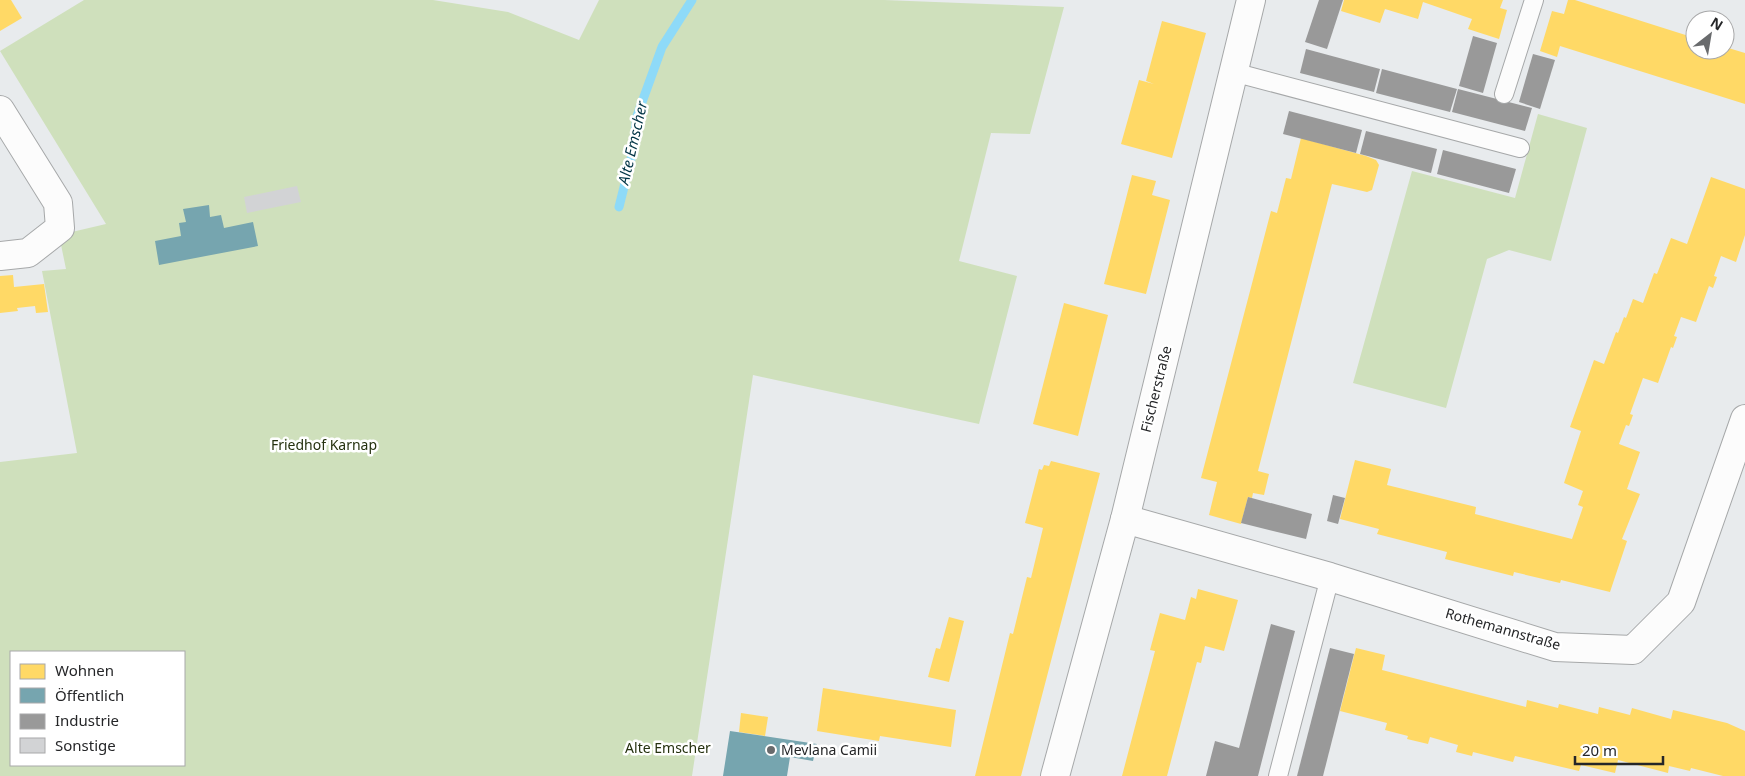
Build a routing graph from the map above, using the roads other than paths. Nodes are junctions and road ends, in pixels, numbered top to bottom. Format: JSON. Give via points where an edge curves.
{"nodes":[{"id":1,"x":1251,"y":0,"type":"edge"},
{"id":2,"x":1534,"y":0,"type":"edge"},
{"id":3,"x":1233,"y":72,"type":"junction"},
{"id":4,"x":1504,"y":94,"type":"dead end"},
{"id":5,"x":0,"y":110,"type":"edge"},
{"id":6,"x":1520,"y":148,"type":"dead end"},
{"id":7,"x":0,"y":256,"type":"edge"},
{"id":8,"x":1745,"y":419,"type":"edge"},
{"id":9,"x":1125,"y":519,"type":"junction"},
{"id":10,"x":1330,"y":577,"type":"junction"},
{"id":11,"x":1055,"y":776,"type":"edge"},
{"id":12,"x":1278,"y":776,"type":"edge"}],
"edges":[{"from":1,"to":3,"type":"street","name":"Fischerstraße"},
{"from":2,"to":4,"type":"lane"},
{"from":3,"to":6,"type":"lane"},
{"from":3,"to":9,"type":"street","name":"Fischerstraße"},
{"from":5,"to":7,"type":"street","via":[[58,203],[60,228],[28,253]]},
{"from":8,"to":10,"type":"street","name":"Rothemannstraße","via":[[1681,602],[1633,650],[1555,647]]},
{"from":9,"to":10,"type":"street","name":"Rothemannstraße"},
{"from":9,"to":11,"type":"street","name":"Fischerstraße"},
{"from":10,"to":12,"type":"lane"}]}
